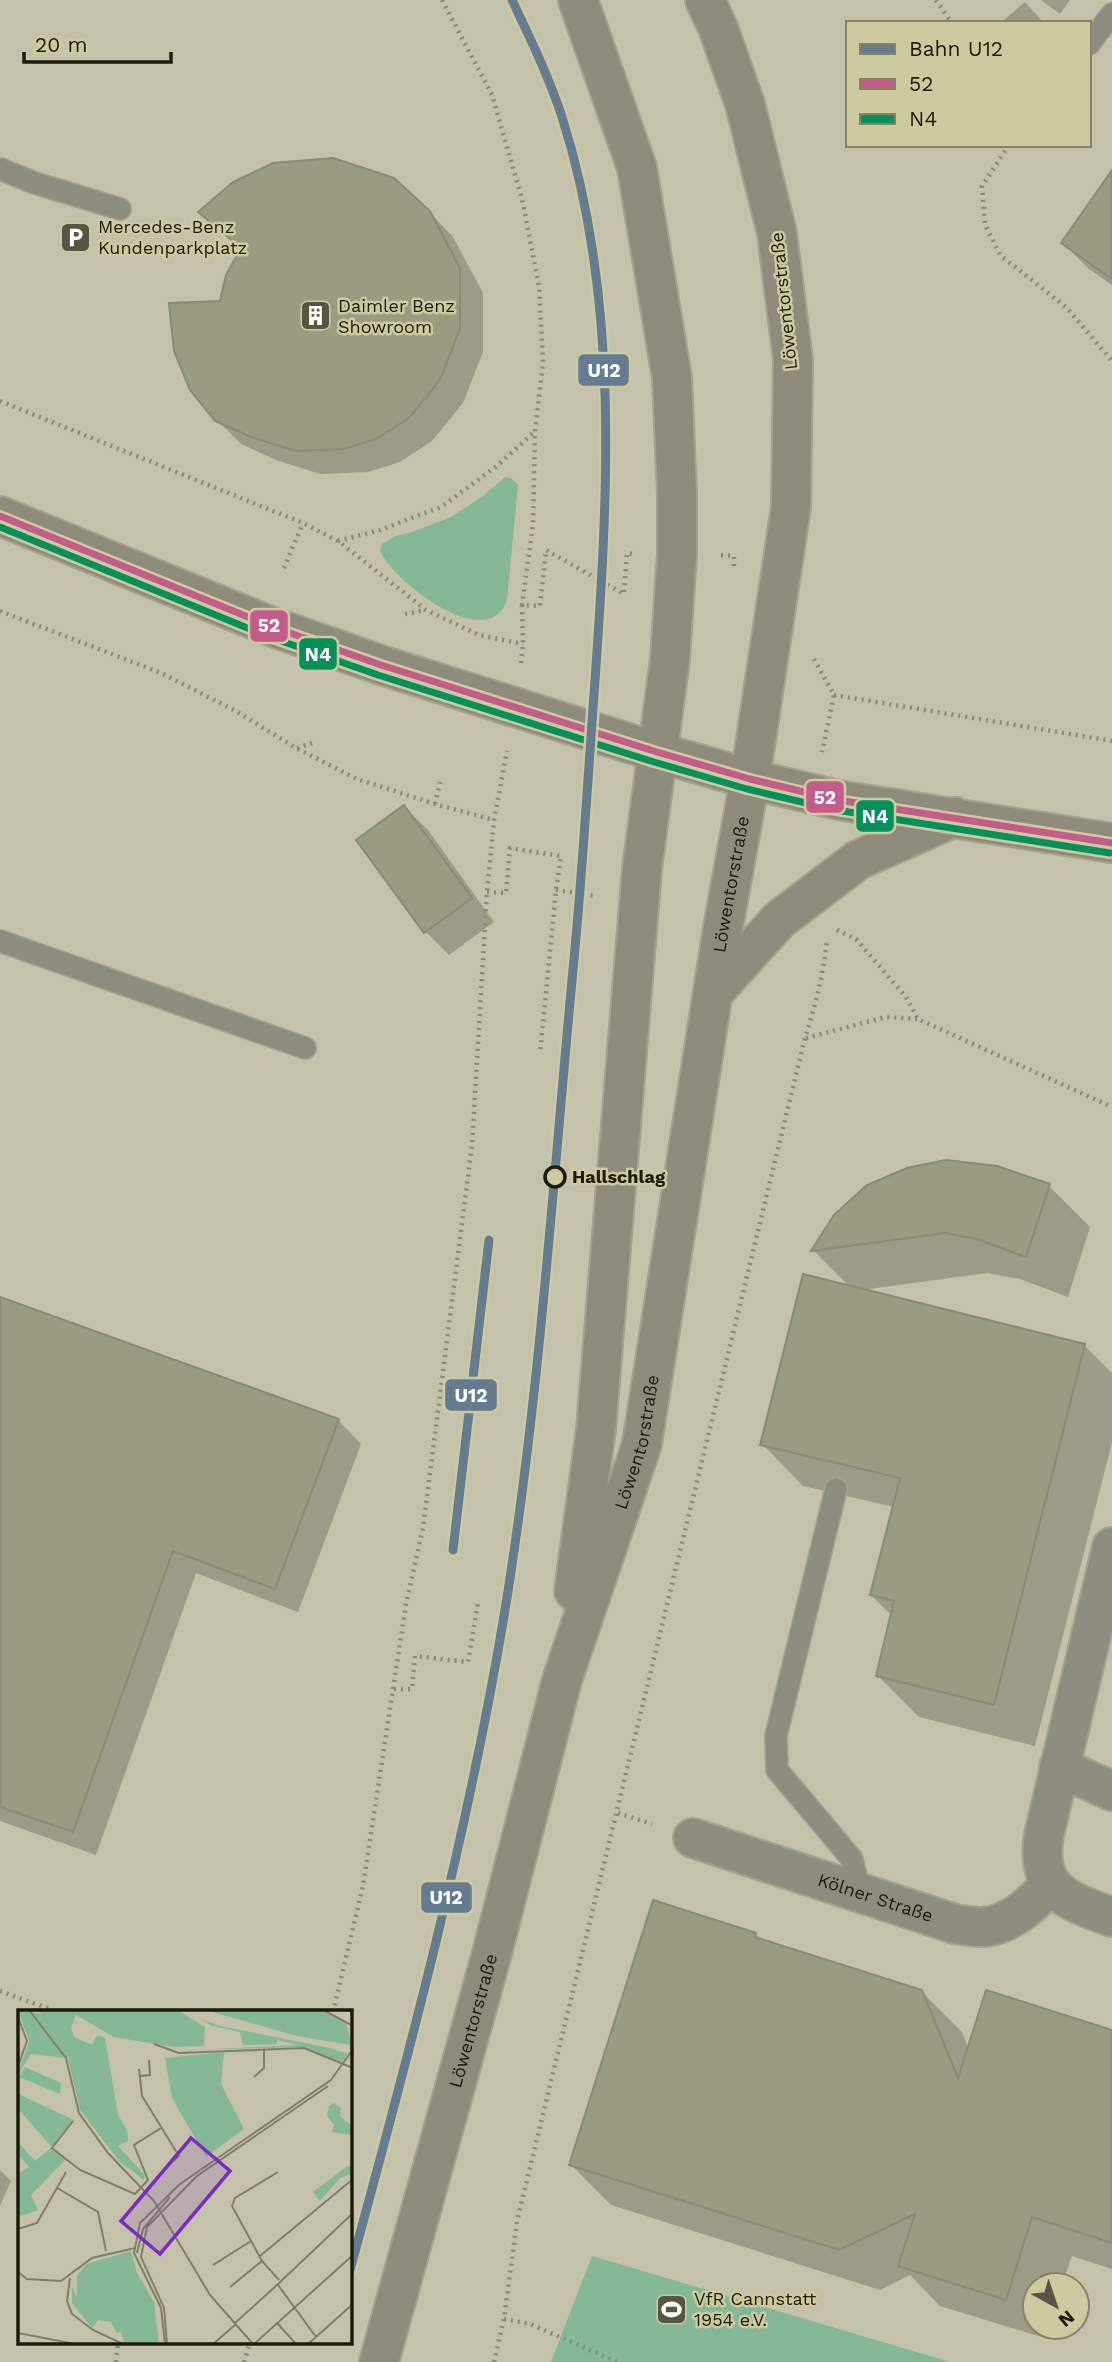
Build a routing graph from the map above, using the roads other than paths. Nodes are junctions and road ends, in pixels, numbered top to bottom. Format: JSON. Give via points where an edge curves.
{"nodes":[{"id":1,"x":578,"y":0,"type":"edge"},
{"id":2,"x":705,"y":0,"type":"edge"},
{"id":3,"x":1112,"y":14,"type":"edge"},
{"id":4,"x":1091,"y":41,"type":"edge"},
{"id":5,"x":0,"y":169,"type":"edge"},
{"id":6,"x":120,"y":209,"type":"dead end"},
{"id":7,"x":0,"y":516,"type":"edge"},
{"id":8,"x":657,"y":752,"type":"junction"},
{"id":9,"x":750,"y":779,"type":"junction"},
{"id":10,"x":955,"y":817,"type":"junction"},
{"id":11,"x":1112,"y":843,"type":"edge"},
{"id":12,"x":0,"y":941,"type":"edge"},
{"id":13,"x":713,"y":993,"type":"junction"},
{"id":14,"x":305,"y":1048,"type":"dead end"},
{"id":15,"x":836,"y":1489,"type":"dead end"},
{"id":16,"x":1112,"y":1547,"type":"edge"},
{"id":17,"x":562,"y":1680,"type":"junction"},
{"id":18,"x":1059,"y":1767,"type":"junction"},
{"id":19,"x":1112,"y":1791,"type":"edge"},
{"id":20,"x":693,"y":1838,"type":"dead end"},
{"id":21,"x":1051,"y":1884,"type":"junction"},
{"id":22,"x":860,"y":1894,"type":"junction"},
{"id":23,"x":1112,"y":1917,"type":"edge"},
{"id":24,"x":379,"y":2362,"type":"edge"}],
"edges":[{"from":1,"to":8,"type":"main road","name":"Löwentorstraße","via":[[637,168],[672,378],[677,554],[670,659]]},
{"from":2,"to":9,"type":"main road","name":"Löwentorstraße","via":[[745,104],[777,233],[793,360],[791,507]]},
{"from":3,"to":4,"type":"lane"},
{"from":5,"to":6,"type":"lane"},
{"from":7,"to":8,"type":"main road","via":[[270,626]]},
{"from":8,"to":9,"type":"main road"},
{"from":8,"to":17,"type":"main road","name":"Löwentorstraße","via":[[642,869],[596,1429]]},
{"from":9,"to":10,"type":"main road","via":[[838,800]]},
{"from":9,"to":13,"type":"main road","name":"Löwentorstraße"},
{"from":10,"to":11,"type":"main road"},
{"from":10,"to":13,"type":"main road","via":[[847,867],[779,920]]},
{"from":12,"to":14,"type":"lane"},
{"from":13,"to":17,"type":"main road","name":"Löwentorstraße","via":[[642,1444]]},
{"from":15,"to":22,"type":"lane","via":[[776,1736],[777,1770],[852,1859]]},
{"from":16,"to":18,"type":"street"},
{"from":17,"to":24,"type":"main road","name":"Löwentorstraße"},
{"from":18,"to":19,"type":"street"},
{"from":18,"to":21,"type":"street","via":[[1041,1855],[1043,1872]]},
{"from":20,"to":22,"type":"street","name":"Kölner Straße"},
{"from":21,"to":22,"type":"street","name":"Kölner Straße","via":[[1012,1917],[984,1927],[955,1924]]},
{"from":21,"to":23,"type":"street","via":[[1061,1894]]}]}
